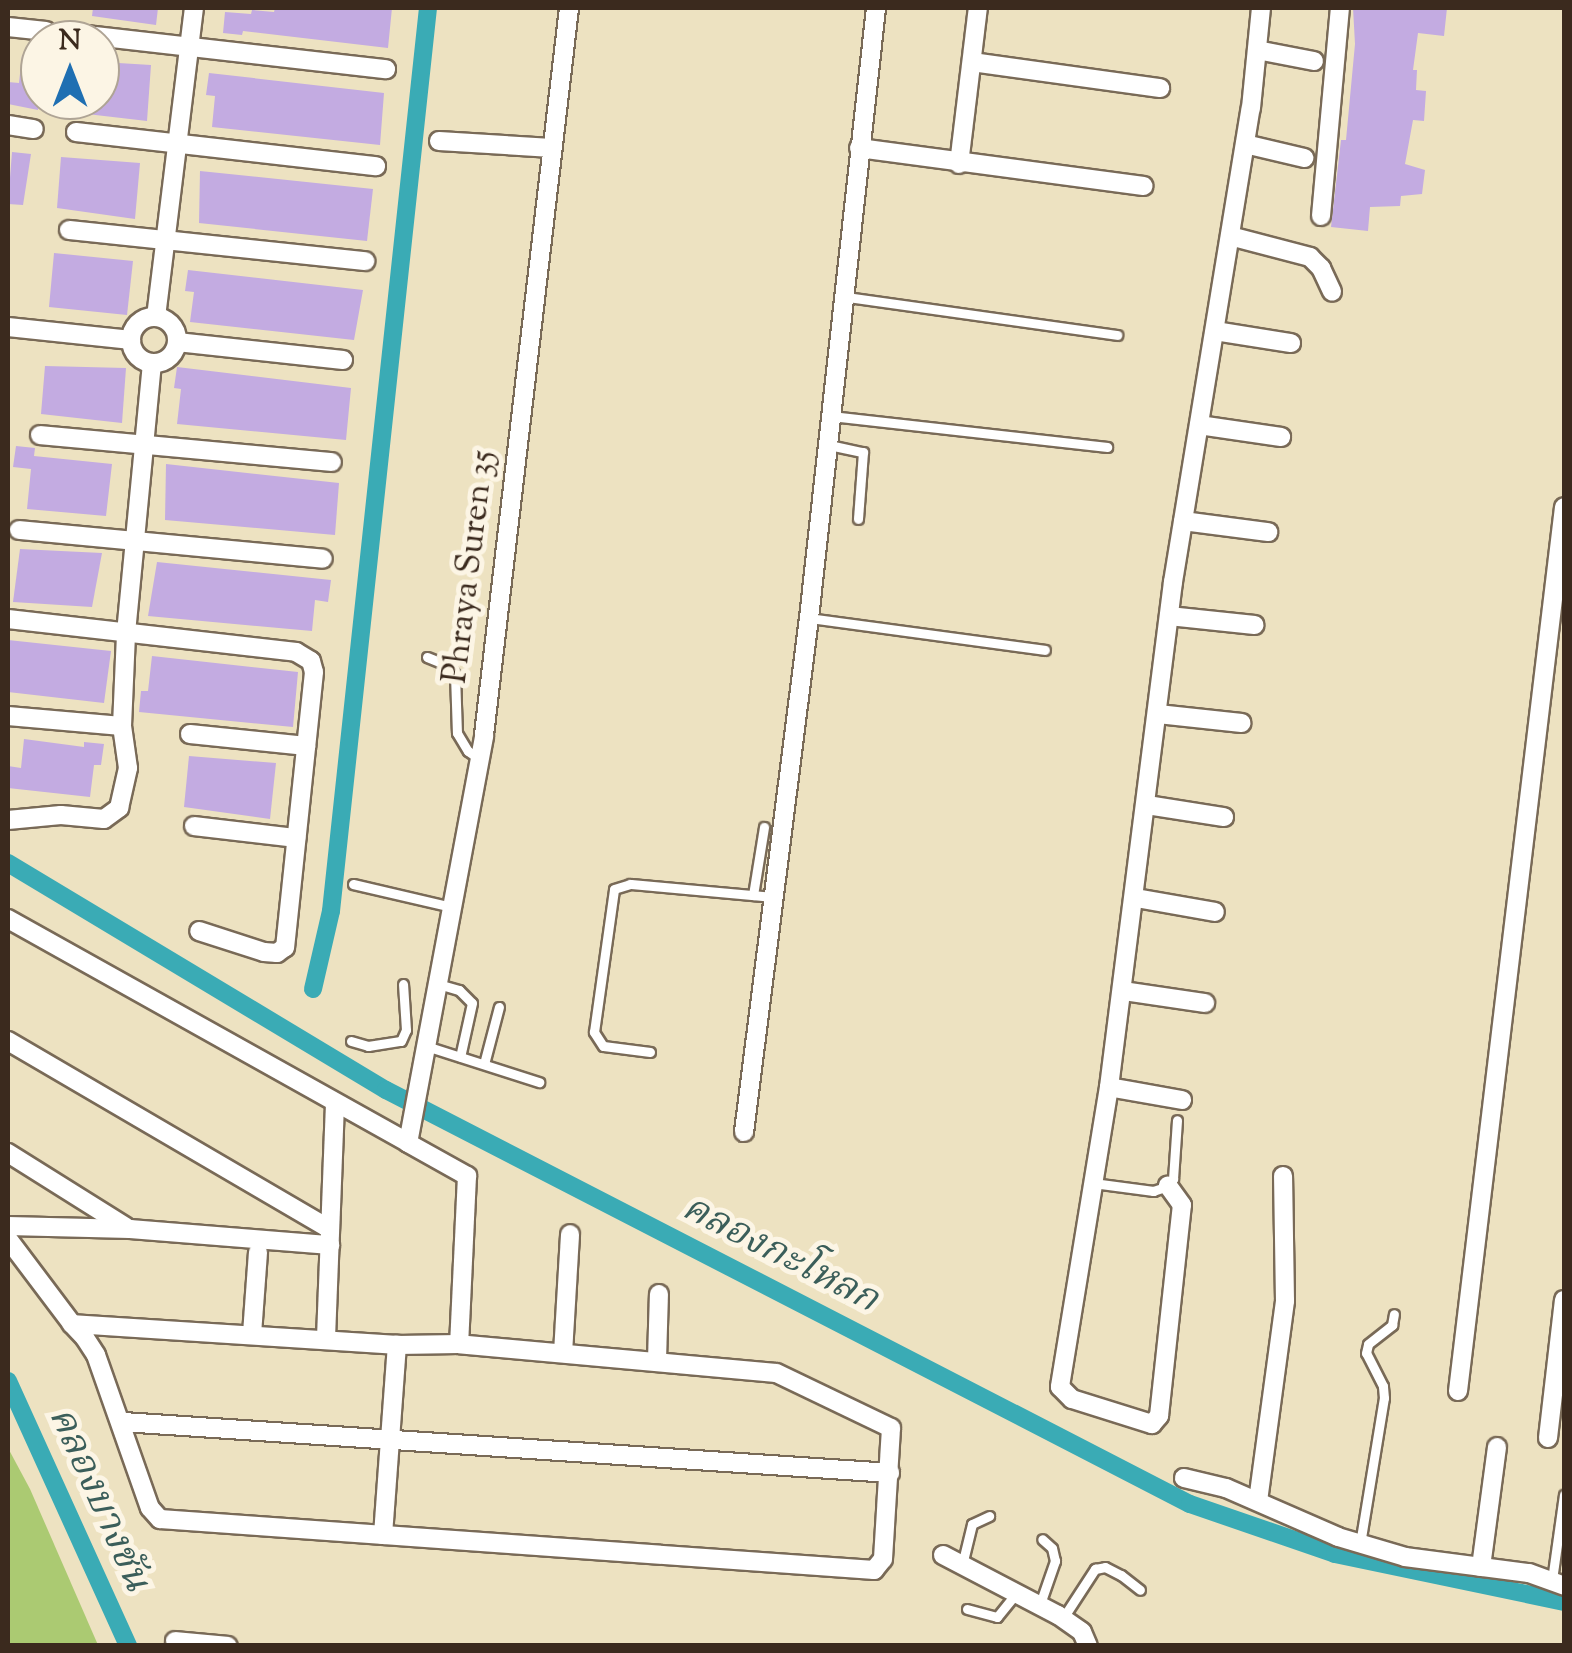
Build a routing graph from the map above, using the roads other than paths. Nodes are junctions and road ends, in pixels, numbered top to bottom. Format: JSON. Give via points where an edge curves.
{"nodes":[{"id":1,"x":194,"y":8,"type":"edge"},
{"id":2,"x":568,"y":8,"type":"edge"},
{"id":3,"x":876,"y":8,"type":"edge"},
{"id":4,"x":978,"y":8,"type":"edge"},
{"id":5,"x":1261,"y":8,"type":"edge"},
{"id":6,"x":1340,"y":8,"type":"edge"},
{"id":7,"x":120,"y":40,"type":"edge"},
{"id":8,"x":189,"y":49,"type":"junction"},
{"id":9,"x":1257,"y":50,"type":"junction"},
{"id":10,"x":1314,"y":61,"type":"dead end"},
{"id":11,"x":972,"y":62,"type":"junction"},
{"id":12,"x":386,"y":68,"type":"dead end"},
{"id":13,"x":1160,"y":88,"type":"dead end"},
{"id":14,"x":8,"y":126,"type":"edge"},
{"id":15,"x":34,"y":129,"type":"dead end"},
{"id":16,"x":76,"y":132,"type":"dead end"},
{"id":17,"x":439,"y":141,"type":"dead end"},
{"id":18,"x":179,"y":144,"type":"junction"},
{"id":19,"x":1246,"y":144,"type":"junction"},
{"id":20,"x":552,"y":148,"type":"junction"},
{"id":21,"x":859,"y":148,"type":"junction"},
{"id":22,"x":1304,"y":158,"type":"dead end"},
{"id":23,"x":960,"y":164,"type":"junction"},
{"id":24,"x":376,"y":166,"type":"dead end"},
{"id":25,"x":1143,"y":186,"type":"dead end"},
{"id":26,"x":1321,"y":216,"type":"dead end"},
{"id":27,"x":68,"y":230,"type":"dead end"},
{"id":28,"x":1230,"y":236,"type":"junction"},
{"id":29,"x":166,"y":242,"type":"junction"},
{"id":30,"x":365,"y":261,"type":"dead end"},
{"id":31,"x":1332,"y":292,"type":"dead end"},
{"id":32,"x":846,"y":297,"type":"junction"},
{"id":33,"x":156,"y":318,"type":"junction"},
{"id":34,"x":16,"y":328,"type":"edge"},
{"id":35,"x":1215,"y":331,"type":"junction"},
{"id":36,"x":1117,"y":334,"type":"dead end"},
{"id":37,"x":131,"y":340,"type":"junction"},
{"id":38,"x":177,"y":342,"type":"junction"},
{"id":39,"x":1292,"y":343,"type":"dead end"},
{"id":40,"x":343,"y":360,"type":"dead end"},
{"id":41,"x":152,"y":363,"type":"junction"},
{"id":42,"x":831,"y":416,"type":"junction"},
{"id":43,"x":1199,"y":425,"type":"junction"},
{"id":44,"x":40,"y":435,"type":"dead end"},
{"id":45,"x":1281,"y":437,"type":"dead end"},
{"id":46,"x":827,"y":444,"type":"junction"},
{"id":47,"x":144,"y":446,"type":"junction"},
{"id":48,"x":1107,"y":447,"type":"dead end"},
{"id":49,"x":332,"y":462,"type":"dead end"},
{"id":50,"x":1564,"y":508,"type":"edge"},
{"id":51,"x":858,"y":518,"type":"dead end"},
{"id":52,"x":1183,"y":521,"type":"junction"},
{"id":53,"x":19,"y":530,"type":"dead end"},
{"id":54,"x":1268,"y":532,"type":"dead end"},
{"id":55,"x":133,"y":538,"type":"junction"},
{"id":56,"x":323,"y":559,"type":"dead end"},
{"id":57,"x":1169,"y":616,"type":"junction"},
{"id":58,"x":809,"y":618,"type":"junction"},
{"id":59,"x":8,"y":619,"type":"edge"},
{"id":60,"x":1255,"y":626,"type":"dead end"},
{"id":61,"x":126,"y":633,"type":"junction"},
{"id":62,"x":1045,"y":650,"type":"dead end"},
{"id":63,"x":427,"y":657,"type":"dead end"},
{"id":64,"x":1158,"y":714,"type":"junction"},
{"id":65,"x":8,"y":716,"type":"edge"},
{"id":66,"x":1242,"y":723,"type":"dead end"},
{"id":67,"x":122,"y":726,"type":"junction"},
{"id":68,"x":190,"y":734,"type":"dead end"},
{"id":69,"x":306,"y":746,"type":"junction"},
{"id":70,"x":480,"y":759,"type":"junction"},
{"id":71,"x":1147,"y":805,"type":"junction"},
{"id":72,"x":1224,"y":818,"type":"dead end"},
{"id":73,"x":8,"y":820,"type":"edge"},
{"id":74,"x":194,"y":826,"type":"dead end"},
{"id":75,"x":764,"y":826,"type":"dead end"},
{"id":76,"x":296,"y":838,"type":"junction"},
{"id":77,"x":353,"y":884,"type":"dead end"},
{"id":78,"x":752,"y":895,"type":"junction"},
{"id":79,"x":774,"y":897,"type":"junction"},
{"id":80,"x":1136,"y":898,"type":"junction"},
{"id":81,"x":452,"y":907,"type":"junction"},
{"id":82,"x":1215,"y":912,"type":"dead end"},
{"id":83,"x":8,"y":919,"type":"edge"},
{"id":84,"x":199,"y":931,"type":"dead end"},
{"id":85,"x":404,"y":984,"type":"dead end"},
{"id":86,"x":438,"y":984,"type":"junction"},
{"id":87,"x":1122,"y":991,"type":"junction"},
{"id":88,"x":1206,"y":1003,"type":"dead end"},
{"id":89,"x":499,"y":1007,"type":"dead end"},
{"id":90,"x":406,"y":1030,"type":"junction"},
{"id":91,"x":351,"y":1040,"type":"dead end"},
{"id":92,"x":427,"y":1040,"type":"junction"},
{"id":93,"x":8,"y":1041,"type":"edge"},
{"id":94,"x":650,"y":1052,"type":"dead end"},
{"id":95,"x":460,"y":1056,"type":"junction"},
{"id":96,"x":484,"y":1064,"type":"junction"},
{"id":97,"x":539,"y":1082,"type":"dead end"},
{"id":98,"x":1109,"y":1087,"type":"junction"},
{"id":99,"x":1182,"y":1100,"type":"dead end"},
{"id":100,"x":335,"y":1103,"type":"junction"},
{"id":101,"x":1177,"y":1120,"type":"dead end"},
{"id":102,"x":744,"y":1132,"type":"dead end"},
{"id":103,"x":408,"y":1136,"type":"junction"},
{"id":104,"x":8,"y":1153,"type":"edge"},
{"id":105,"x":1283,"y":1176,"type":"dead end"},
{"id":106,"x":1092,"y":1184,"type":"junction"},
{"id":107,"x":1168,"y":1186,"type":"junction"},
{"id":108,"x":8,"y":1226,"type":"edge"},
{"id":109,"x":130,"y":1229,"type":"junction"},
{"id":110,"x":570,"y":1234,"type":"dead end"},
{"id":111,"x":330,"y":1237,"type":"junction"},
{"id":112,"x":8,"y":1239,"type":"edge"},
{"id":113,"x":258,"y":1252,"type":"dead end"},
{"id":114,"x":659,"y":1294,"type":"dead end"},
{"id":115,"x":1564,"y":1300,"type":"edge"},
{"id":116,"x":1394,"y":1314,"type":"dead end"},
{"id":117,"x":72,"y":1324,"type":"junction"},
{"id":118,"x":252,"y":1334,"type":"junction"},
{"id":119,"x":326,"y":1338,"type":"junction"},
{"id":120,"x":458,"y":1344,"type":"junction"},
{"id":121,"x":397,"y":1345,"type":"junction"},
{"id":122,"x":563,"y":1353,"type":"junction"},
{"id":123,"x":657,"y":1360,"type":"junction"},
{"id":124,"x":1458,"y":1391,"type":"dead end"},
{"id":125,"x":123,"y":1422,"type":"junction"},
{"id":126,"x":1548,"y":1438,"type":"dead end"},
{"id":127,"x":390,"y":1440,"type":"junction"},
{"id":128,"x":1498,"y":1447,"type":"dead end"},
{"id":129,"x":890,"y":1473,"type":"junction"},
{"id":130,"x":1184,"y":1478,"type":"dead end"},
{"id":131,"x":1564,"y":1495,"type":"edge"},
{"id":132,"x":1258,"y":1502,"type":"junction"},
{"id":133,"x":989,"y":1516,"type":"dead end"},
{"id":134,"x":383,"y":1535,"type":"junction"},
{"id":135,"x":1042,"y":1539,"type":"dead end"},
{"id":136,"x":1360,"y":1544,"type":"junction"},
{"id":137,"x":943,"y":1555,"type":"dead end"},
{"id":138,"x":962,"y":1565,"type":"junction"},
{"id":139,"x":1482,"y":1566,"type":"junction"},
{"id":140,"x":1558,"y":1583,"type":"edge"},
{"id":141,"x":1140,"y":1590,"type":"dead end"},
{"id":142,"x":1017,"y":1592,"type":"junction"},
{"id":143,"x":1040,"y":1604,"type":"junction"},
{"id":144,"x":967,"y":1609,"type":"dead end"},
{"id":145,"x":1063,"y":1618,"type":"junction"},
{"id":146,"x":175,"y":1641,"type":"dead end"},
{"id":147,"x":228,"y":1646,"type":"edge"},
{"id":148,"x":1088,"y":1646,"type":"edge"}],
"edges":[{"from":1,"to":8,"type":"street"},
{"from":2,"to":20,"type":"street","name":"Phraya Suren 35"},
{"from":3,"to":21,"type":"street"},
{"from":4,"to":11,"type":"street"},
{"from":5,"to":9,"type":"street"},
{"from":6,"to":26,"type":"street"},
{"from":7,"to":8,"type":"street"},
{"from":8,"to":12,"type":"street"},
{"from":8,"to":18,"type":"street"},
{"from":9,"to":10,"type":"street"},
{"from":9,"to":19,"type":"street"},
{"from":11,"to":13,"type":"street"},
{"from":11,"to":23,"type":"street"},
{"from":14,"to":15,"type":"street"},
{"from":16,"to":18,"type":"street"},
{"from":17,"to":20,"type":"street"},
{"from":18,"to":24,"type":"street"},
{"from":18,"to":29,"type":"street"},
{"from":19,"to":22,"type":"street"},
{"from":19,"to":28,"type":"street"},
{"from":20,"to":70,"type":"street","name":"Phraya Suren 35"},
{"from":21,"to":23,"type":"street"},
{"from":21,"to":32,"type":"street"},
{"from":23,"to":25,"type":"street"},
{"from":27,"to":29,"type":"street"},
{"from":28,"to":31,"type":"street","via":[[1310,257]]},
{"from":28,"to":35,"type":"street"},
{"from":29,"to":30,"type":"street"},
{"from":29,"to":33,"type":"street"},
{"from":32,"to":36,"type":"lane"},
{"from":32,"to":42,"type":"street"},
{"from":33,"to":37,"type":"street","via":[[136,326]]},
{"from":33,"to":38,"type":"street","via":[[169,323]]},
{"from":34,"to":37,"type":"street"},
{"from":35,"to":39,"type":"street"},
{"from":35,"to":43,"type":"street"},
{"from":37,"to":41,"type":"street","via":[[135,353]]},
{"from":38,"to":40,"type":"street"},
{"from":38,"to":41,"type":"street","via":[[172,355]]},
{"from":41,"to":47,"type":"street"},
{"from":42,"to":46,"type":"street"},
{"from":42,"to":48,"type":"lane"},
{"from":43,"to":45,"type":"street"},
{"from":43,"to":52,"type":"street"},
{"from":44,"to":47,"type":"street"},
{"from":46,"to":51,"type":"lane","via":[[863,452]]},
{"from":46,"to":58,"type":"street"},
{"from":47,"to":49,"type":"street"},
{"from":47,"to":55,"type":"street"},
{"from":50,"to":124,"type":"street"},
{"from":52,"to":54,"type":"street"},
{"from":52,"to":57,"type":"street"},
{"from":53,"to":55,"type":"street"},
{"from":55,"to":56,"type":"street"},
{"from":55,"to":61,"type":"street"},
{"from":57,"to":60,"type":"street"},
{"from":57,"to":64,"type":"street"},
{"from":58,"to":62,"type":"lane"},
{"from":58,"to":79,"type":"street"},
{"from":59,"to":61,"type":"street"},
{"from":61,"to":67,"type":"street"},
{"from":61,"to":69,"type":"street","via":[[302,654],[314,672]]},
{"from":63,"to":70,"type":"lane","via":[[455,674],[457,733]]},
{"from":64,"to":66,"type":"street"},
{"from":64,"to":71,"type":"street"},
{"from":65,"to":67,"type":"street"},
{"from":67,"to":73,"type":"street","via":[[127,780],[114,815]]},
{"from":68,"to":69,"type":"street"},
{"from":69,"to":76,"type":"street"},
{"from":70,"to":81,"type":"street","name":"Phraya Suren 35"},
{"from":71,"to":72,"type":"street"},
{"from":71,"to":80,"type":"street"},
{"from":74,"to":76,"type":"street"},
{"from":75,"to":78,"type":"lane"},
{"from":76,"to":84,"type":"street","via":[[282,950],[264,952]]},
{"from":77,"to":81,"type":"lane"},
{"from":78,"to":79,"type":"lane"},
{"from":78,"to":94,"type":"lane","via":[[630,884],[614,889],[594,1032],[603,1046]]},
{"from":79,"to":102,"type":"street"},
{"from":80,"to":82,"type":"street"},
{"from":80,"to":87,"type":"street"},
{"from":81,"to":86,"type":"street","name":"Phraya Suren 35"},
{"from":83,"to":100,"type":"street"},
{"from":85,"to":90,"type":"lane"},
{"from":86,"to":92,"type":"street","name":"Phraya Suren 35"},
{"from":86,"to":95,"type":"lane","via":[[459,990],[472,1003]]},
{"from":87,"to":88,"type":"street"},
{"from":87,"to":98,"type":"street"},
{"from":89,"to":96,"type":"lane"},
{"from":90,"to":91,"type":"lane","via":[[389,1046]]},
{"from":90,"to":92,"type":"lane"},
{"from":92,"to":95,"type":"lane"},
{"from":92,"to":103,"type":"street","name":"Phraya Suren 35"},
{"from":93,"to":111,"type":"street"},
{"from":95,"to":96,"type":"lane"},
{"from":96,"to":97,"type":"lane"},
{"from":98,"to":99,"type":"street"},
{"from":98,"to":106,"type":"street"},
{"from":100,"to":103,"type":"street"},
{"from":100,"to":111,"type":"street"},
{"from":101,"to":107,"type":"lane"},
{"from":103,"to":120,"type":"street","via":[[467,1176]]},
{"from":104,"to":109,"type":"street"},
{"from":105,"to":132,"type":"street","via":[[1286,1301]]},
{"from":106,"to":107,"type":"lane"},
{"from":106,"to":107,"type":"street","via":[[1060,1387],[1072,1399],[1152,1424],[1159,1416],[1182,1205]]},
{"from":108,"to":109,"type":"street"},
{"from":109,"to":111,"type":"street"},
{"from":110,"to":122,"type":"street"},
{"from":111,"to":119,"type":"street"},
{"from":112,"to":117,"type":"street"},
{"from":113,"to":118,"type":"street"},
{"from":114,"to":123,"type":"street"},
{"from":115,"to":126,"type":"street"},
{"from":116,"to":136,"type":"lane","via":[[1366,1352],[1384,1398]]},
{"from":117,"to":118,"type":"street"},
{"from":117,"to":125,"type":"street","via":[[96,1355]]},
{"from":118,"to":119,"type":"street"},
{"from":119,"to":121,"type":"street"},
{"from":120,"to":121,"type":"street"},
{"from":120,"to":122,"type":"street"},
{"from":121,"to":127,"type":"street"},
{"from":122,"to":123,"type":"street"},
{"from":123,"to":129,"type":"street","via":[[776,1373],[810,1386],[891,1428]]},
{"from":125,"to":127,"type":"street"},
{"from":125,"to":134,"type":"street","via":[[150,1508],[160,1519]]},
{"from":127,"to":129,"type":"street"},
{"from":127,"to":134,"type":"street"},
{"from":128,"to":139,"type":"street"},
{"from":129,"to":134,"type":"street","via":[[883,1560],[874,1570]]},
{"from":130,"to":132,"type":"street"},
{"from":131,"to":140,"type":"lane"},
{"from":132,"to":136,"type":"street"},
{"from":133,"to":138,"type":"lane","via":[[972,1524]]},
{"from":135,"to":143,"type":"lane","via":[[1055,1561]]},
{"from":136,"to":139,"type":"street"},
{"from":137,"to":138,"type":"street"},
{"from":138,"to":142,"type":"street"},
{"from":139,"to":140,"type":"street"},
{"from":141,"to":145,"type":"lane","via":[[1095,1568]]},
{"from":142,"to":143,"type":"street"},
{"from":142,"to":144,"type":"lane","via":[[997,1617]]},
{"from":143,"to":145,"type":"street"},
{"from":145,"to":148,"type":"street"},
{"from":146,"to":147,"type":"street"}]}
